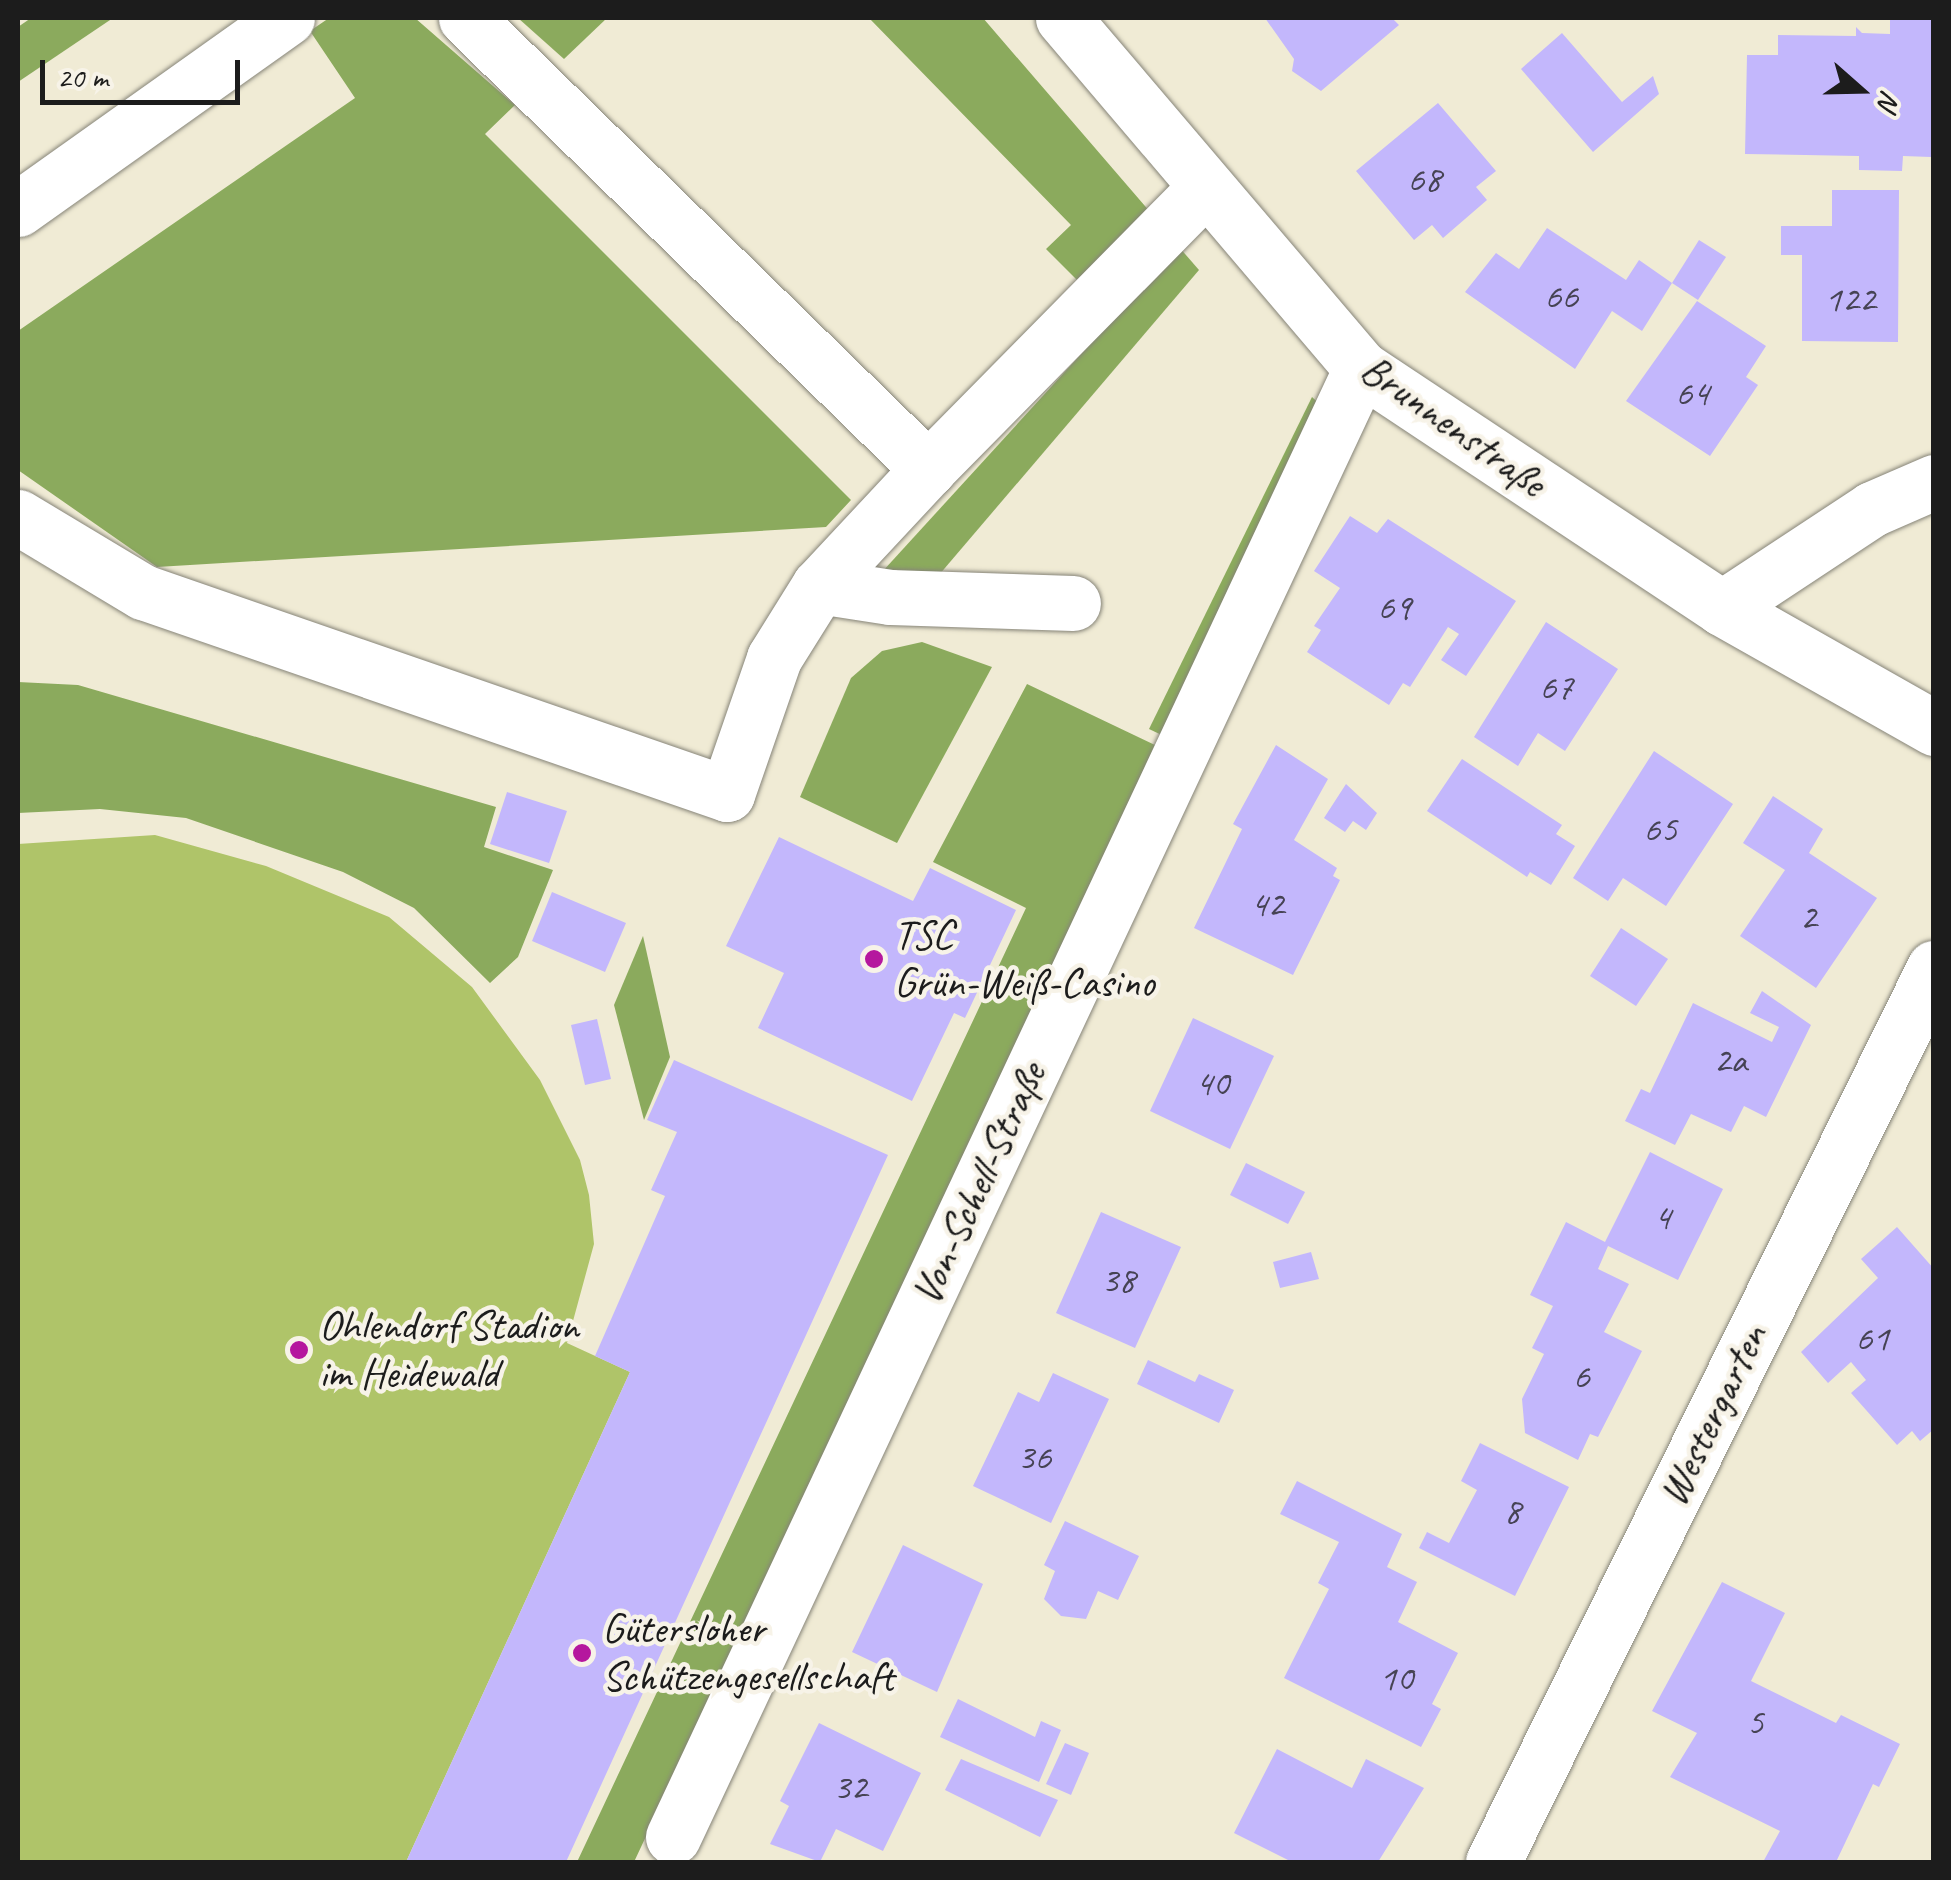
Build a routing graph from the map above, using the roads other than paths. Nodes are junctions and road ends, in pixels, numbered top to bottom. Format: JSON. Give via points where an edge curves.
{"nodes":[{"id":1,"x":287,"y":18,"type":"edge"},
{"id":2,"x":466,"y":18,"type":"edge"},
{"id":3,"x":1063,"y":18,"type":"edge"},
{"id":4,"x":1205,"y":188,"type":"junction"},
{"id":5,"x":18,"y":209,"type":"edge"},
{"id":6,"x":1361,"y":368,"type":"junction"},
{"id":7,"x":928,"y":469,"type":"junction"},
{"id":8,"x":1934,"y":482,"type":"edge"},
{"id":9,"x":18,"y":517,"type":"edge"},
{"id":10,"x":819,"y":586,"type":"junction"},
{"id":11,"x":1073,"y":603,"type":"dead end"},
{"id":12,"x":1722,"y":608,"type":"junction"},
{"id":13,"x":1934,"y":728,"type":"edge"},
{"id":14,"x":1934,"y":968,"type":"edge"},
{"id":15,"x":673,"y":1837,"type":"dead end"},
{"id":16,"x":1492,"y":1862,"type":"edge"}],
"edges":[{"from":1,"to":5,"type":"street"},
{"from":2,"to":7,"type":"street"},
{"from":3,"to":4,"type":"street","name":"Brunnenstraße"},
{"from":4,"to":6,"type":"street","name":"Brunnenstraße"},
{"from":4,"to":7,"type":"street"},
{"from":6,"to":12,"type":"street","name":"Brunnenstraße"},
{"from":6,"to":15,"type":"street","name":"Von-Schell-Straße"},
{"from":7,"to":10,"type":"street"},
{"from":8,"to":12,"type":"street","via":[[1872,508]]},
{"from":9,"to":10,"type":"street","via":[[142,592],[726,794],[774,658]]},
{"from":10,"to":11,"type":"street","via":[[890,597]]},
{"from":12,"to":13,"type":"street","name":"Brunnenstraße"},
{"from":14,"to":16,"type":"street","name":"Westergarten"}]}
